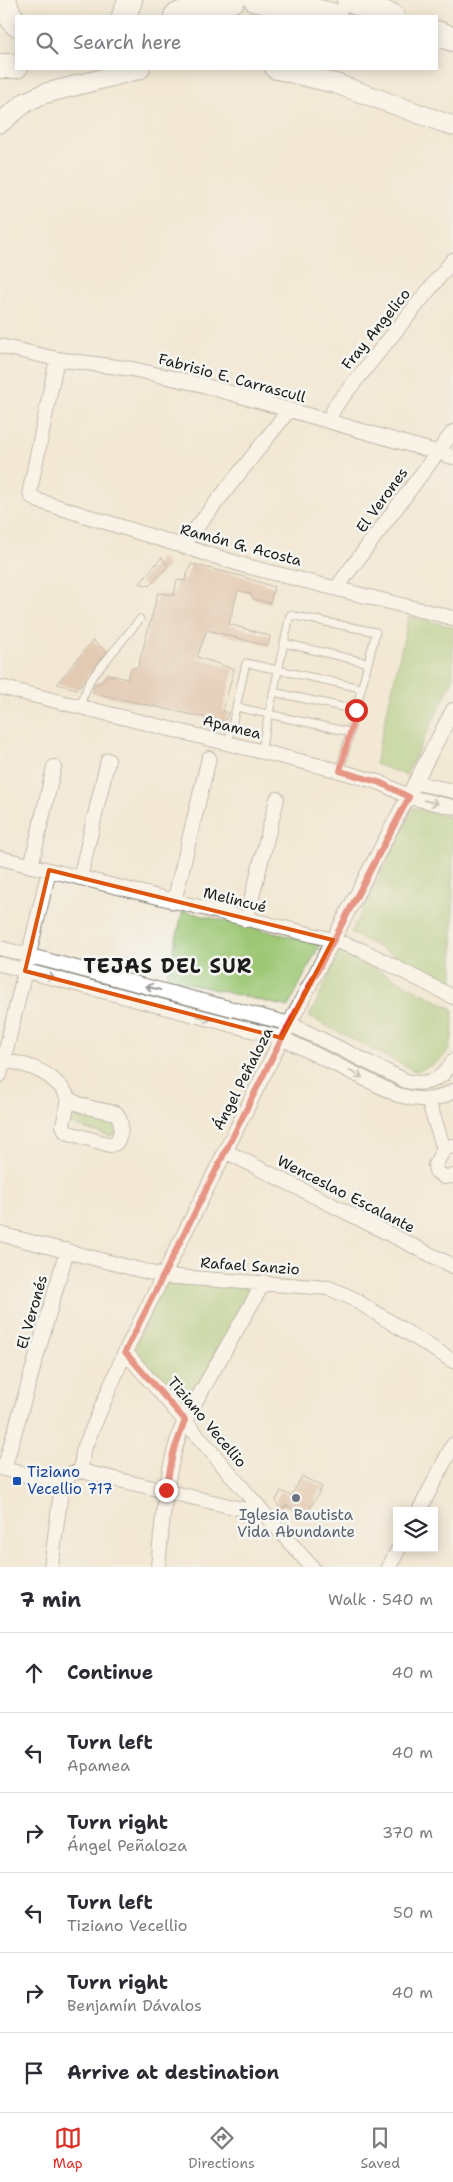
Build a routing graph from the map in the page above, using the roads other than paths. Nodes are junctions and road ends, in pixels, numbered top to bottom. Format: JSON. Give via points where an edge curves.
{"nodes":[{"id":1,"x":4,"y":0,"type":"edge"},
{"id":2,"x":130,"y":0,"type":"edge"},
{"id":3,"x":233,"y":0,"type":"edge"},
{"id":4,"x":256,"y":0,"type":"edge"},
{"id":5,"x":349,"y":0,"type":"edge"},
{"id":6,"x":124,"y":15,"type":"edge"},
{"id":7,"x":178,"y":15,"type":"edge"},
{"id":8,"x":331,"y":15,"type":"edge"},
{"id":9,"x":389,"y":15,"type":"edge"},
{"id":10,"x":15,"y":22,"type":"edge"},
{"id":11,"x":438,"y":33,"type":"edge"},
{"id":12,"x":453,"y":40,"type":"edge"},
{"id":13,"x":438,"y":49,"type":"edge"},
{"id":14,"x":453,"y":54,"type":"edge"},
{"id":15,"x":0,"y":66,"type":"edge"},
{"id":16,"x":15,"y":66,"type":"edge"},
{"id":17,"x":136,"y":70,"type":"edge"},
{"id":18,"x":279,"y":70,"type":"edge"},
{"id":19,"x":0,"y":123,"type":"edge"},
{"id":20,"x":453,"y":126,"type":"edge"},
{"id":21,"x":453,"y":260,"type":"edge"},
{"id":22,"x":0,"y":346,"type":"edge"},
{"id":23,"x":57,"y":359,"type":"junction"},
{"id":24,"x":289,"y":410,"type":"junction"},
{"id":25,"x":328,"y":421,"type":"junction"},
{"id":26,"x":453,"y":432,"type":"edge"},
{"id":27,"x":437,"y":451,"type":"junction"},
{"id":28,"x":453,"y":457,"type":"edge"},
{"id":29,"x":182,"y":546,"type":"junction"},
{"id":30,"x":337,"y":587,"type":"junction"},
{"id":31,"x":453,"y":618,"type":"edge"},
{"id":32,"x":140,"y":619,"type":"dead end"},
{"id":33,"x":284,"y":643,"type":"junction"},
{"id":34,"x":368,"y":663,"type":"junction"},
{"id":35,"x":278,"y":669,"type":"junction"},
{"id":36,"x":0,"y":687,"type":"edge"},
{"id":37,"x":361,"y":688,"type":"junction"},
{"id":38,"x":273,"y":692,"type":"junction"},
{"id":39,"x":79,"y":706,"type":"junction"},
{"id":40,"x":236,"y":707,"type":"junction"},
{"id":41,"x":356,"y":710,"type":"junction"},
{"id":42,"x":453,"y":710,"type":"edge"},
{"id":43,"x":268,"y":715,"type":"junction"},
{"id":44,"x":350,"y":732,"type":"junction"},
{"id":45,"x":228,"y":743,"type":"junction"},
{"id":46,"x":260,"y":751,"type":"junction"},
{"id":47,"x":209,"y":758,"type":"dead end"},
{"id":48,"x":108,"y":760,"type":"dead end"},
{"id":49,"x":54,"y":767,"type":"dead end"},
{"id":50,"x":340,"y":771,"type":"junction"},
{"id":51,"x":417,"y":783,"type":"junction"},
{"id":52,"x":453,"y":792,"type":"edge"},
{"id":53,"x":409,"y":797,"type":"junction"},
{"id":54,"x":276,"y":799,"type":"dead end"},
{"id":55,"x":453,"y":808,"type":"edge"},
{"id":56,"x":0,"y":858,"type":"edge"},
{"id":57,"x":31,"y":866,"type":"junction"},
{"id":58,"x":49,"y":870,"type":"junction"},
{"id":59,"x":80,"y":878,"type":"junction"},
{"id":60,"x":174,"y":902,"type":"junction"},
{"id":61,"x":246,"y":920,"type":"junction"},
{"id":62,"x":333,"y":940,"type":"junction"},
{"id":63,"x":0,"y":948,"type":"edge"},
{"id":64,"x":29,"y":956,"type":"junction"},
{"id":65,"x":0,"y":964,"type":"edge"},
{"id":66,"x":25,"y":970,"type":"junction"},
{"id":67,"x":453,"y":997,"type":"edge"},
{"id":68,"x":290,"y":1024,"type":"junction"},
{"id":69,"x":282,"y":1038,"type":"junction"},
{"id":70,"x":2,"y":1059,"type":"edge"},
{"id":71,"x":453,"y":1061,"type":"edge"},
{"id":72,"x":0,"y":1075,"type":"edge"},
{"id":73,"x":453,"y":1091,"type":"edge"},
{"id":74,"x":69,"y":1099,"type":"dead end"},
{"id":75,"x":431,"y":1100,"type":"junction"},
{"id":76,"x":449,"y":1147,"type":"edge"},
{"id":77,"x":225,"y":1151,"type":"junction"},
{"id":78,"x":453,"y":1176,"type":"edge"},
{"id":79,"x":0,"y":1234,"type":"edge"},
{"id":80,"x":67,"y":1250,"type":"junction"},
{"id":81,"x":453,"y":1266,"type":"edge"},
{"id":82,"x":163,"y":1276,"type":"junction"},
{"id":83,"x":264,"y":1282,"type":"junction"},
{"id":84,"x":125,"y":1352,"type":"junction"},
{"id":85,"x":453,"y":1361,"type":"edge"},
{"id":86,"x":185,"y":1420,"type":"junction"},
{"id":87,"x":453,"y":1445,"type":"edge"},
{"id":88,"x":2,"y":1468,"type":"edge"},
{"id":89,"x":81,"y":1471,"type":"junction"},
{"id":90,"x":64,"y":1481,"type":"junction"},
{"id":91,"x":166,"y":1490,"type":"junction"},
{"id":92,"x":421,"y":1507,"type":"edge"},
{"id":93,"x":263,"y":1514,"type":"junction"},
{"id":94,"x":397,"y":1552,"type":"edge"},
{"id":95,"x":51,"y":1567,"type":"edge"},
{"id":96,"x":158,"y":1567,"type":"edge"},
{"id":97,"x":312,"y":1567,"type":"edge"},
{"id":98,"x":390,"y":1567,"type":"edge"}],
"edges":[{"from":1,"to":10,"type":"highway"},
{"from":2,"to":6,"type":"highway"},
{"from":3,"to":7,"type":"highway","via":[[197,7]]},
{"from":4,"to":8,"type":"highway"},
{"from":5,"to":9,"type":"highway"},
{"from":11,"to":12,"type":"highway"},
{"from":13,"to":14,"type":"highway"},
{"from":15,"to":16,"type":"highway"},
{"from":17,"to":19,"type":"street","via":[[43,94],[26,102]]},
{"from":18,"to":20,"type":"street","via":[[337,84]]},
{"from":21,"to":25,"type":"street","name":"Fray Angelico","via":[[336,405]]},
{"from":22,"to":23,"type":"street","name":"Fabrisio E. Carrascull"},
{"from":23,"to":24,"type":"street","name":"Fabrisio E. Carrascull","via":[[142,371]]},
{"from":23,"to":29,"type":"street","name":"Ramón G. Acosta","via":[[31,496],[39,502]]},
{"from":24,"to":25,"type":"street","name":"Fabrisio E. Carrascull"},
{"from":24,"to":29,"type":"street"},
{"from":25,"to":27,"type":"street","name":"Fabrisio E. Carrascull"},
{"from":26,"to":27,"type":"street","name":"El Verones"},
{"from":27,"to":28,"type":"street","name":"Fabrisio E. Carrascull"},
{"from":27,"to":30,"type":"street","name":"El Verones"},
{"from":29,"to":30,"type":"street","name":"Ramón G. Acosta","via":[[246,566]]},
{"from":30,"to":31,"type":"street","name":"Ramón G. Acosta"},
{"from":32,"to":39,"type":"lane","via":[[90,680]]},
{"from":33,"to":34,"type":"lane"},
{"from":33,"to":34,"type":"lane","via":[[290,615],[376,632]]},
{"from":33,"to":35,"type":"lane"},
{"from":34,"to":37,"type":"lane"},
{"from":35,"to":37,"type":"lane"},
{"from":35,"to":38,"type":"lane"},
{"from":35,"to":40,"type":"lane","via":[[246,663]]},
{"from":36,"to":39,"type":"street","name":"Apamea"},
{"from":37,"to":41,"type":"lane"},
{"from":38,"to":41,"type":"lane"},
{"from":38,"to":43,"type":"lane"},
{"from":39,"to":45,"type":"street","name":"Apamea"},
{"from":40,"to":43,"type":"lane"},
{"from":40,"to":45,"type":"lane"},
{"from":41,"to":44,"type":"lane"},
{"from":42,"to":51,"type":"street","name":"Ángel Peñaloza"},
{"from":43,"to":44,"type":"lane"},
{"from":43,"to":46,"type":"lane"},
{"from":44,"to":50,"type":"lane"},
{"from":45,"to":46,"type":"street","name":"Apamea"},
{"from":46,"to":50,"type":"street","name":"Apamea"},
{"from":47,"to":60,"type":"street"},
{"from":48,"to":59,"type":"street"},
{"from":49,"to":57,"type":"street"},
{"from":50,"to":53,"type":"street","name":"Apamea","via":[[381,783]]},
{"from":51,"to":52,"type":"street"},
{"from":51,"to":53,"type":"street","name":"Ángel Peñaloza"},
{"from":53,"to":55,"type":"street","name":"Apamea","one_way":true},
{"from":53,"to":62,"type":"street","name":"Ángel Peñaloza"},
{"from":54,"to":61,"type":"street"},
{"from":56,"to":57,"type":"street","name":"Melincué"},
{"from":57,"to":58,"type":"street","name":"Melincué"},
{"from":58,"to":59,"type":"street","name":"Melincué"},
{"from":58,"to":64,"type":"street"},
{"from":59,"to":60,"type":"street","name":"Melincué"},
{"from":60,"to":61,"type":"street","name":"Melincué"},
{"from":61,"to":62,"type":"street","name":"Melincué"},
{"from":62,"to":67,"type":"street","name":"Melincué","via":[[364,951]]},
{"from":62,"to":68,"type":"street","name":"Ángel Peñaloza"},
{"from":63,"to":64,"type":"street"},
{"from":64,"to":66,"type":"street"},
{"from":68,"to":64,"type":"street","one_way":true},
{"from":65,"to":66,"type":"street"},
{"from":66,"to":69,"type":"street","one_way":true},
{"from":66,"to":70,"type":"street"},
{"from":68,"to":69,"type":"street","name":"Ángel Peñaloza"},
{"from":68,"to":71,"type":"street","via":[[418,1084],[438,1079]]},
{"from":69,"to":75,"type":"street","one_way":true,"via":[[398,1095]]},
{"from":69,"to":77,"type":"street","name":"Ángel Peñaloza"},
{"from":70,"to":72,"type":"street"},
{"from":70,"to":74,"type":"street","via":[[47,1074],[61,1086]]},
{"from":73,"to":75,"type":"street"},
{"from":75,"to":76,"type":"street"},
{"from":76,"to":78,"type":"street","via":[[439,1155],[435,1165],[436,1171],[444,1177]]},
{"from":77,"to":81,"type":"street","name":"Wenceslao Escalante"},
{"from":77,"to":82,"type":"street","name":"Ángel Peñaloza"},
{"from":79,"to":80,"type":"street","name":"Rafael Sanzio"},
{"from":80,"to":82,"type":"street","name":"Rafael Sanzio"},
{"from":80,"to":88,"type":"street","name":"El Veronés"},
{"from":82,"to":83,"type":"street","name":"Rafael Sanzio"},
{"from":82,"to":84,"type":"street","name":"Ángel Peñaloza"},
{"from":83,"to":85,"type":"street","name":"Rafael Sanzio","via":[[329,1288],[340,1292]]},
{"from":83,"to":86,"type":"street"},
{"from":84,"to":86,"type":"street","name":"Tiziano Vecellio"},
{"from":84,"to":89,"type":"street","name":"Ángel Peñaloza","via":[[83,1451]]},
{"from":86,"to":91,"type":"street","via":[[173,1453]]},
{"from":86,"to":93,"type":"street","name":"Tiziano Vecellio"},
{"from":87,"to":92,"type":"street"},
{"from":88,"to":90,"type":"street"},
{"from":89,"to":90,"type":"street","via":[[72,1473]]},
{"from":89,"to":91,"type":"street"},
{"from":90,"to":95,"type":"street"},
{"from":91,"to":93,"type":"street"},
{"from":91,"to":96,"type":"street"},
{"from":93,"to":97,"type":"street","name":"Tiziano Vecellio"},
{"from":94,"to":98,"type":"street"}]}
